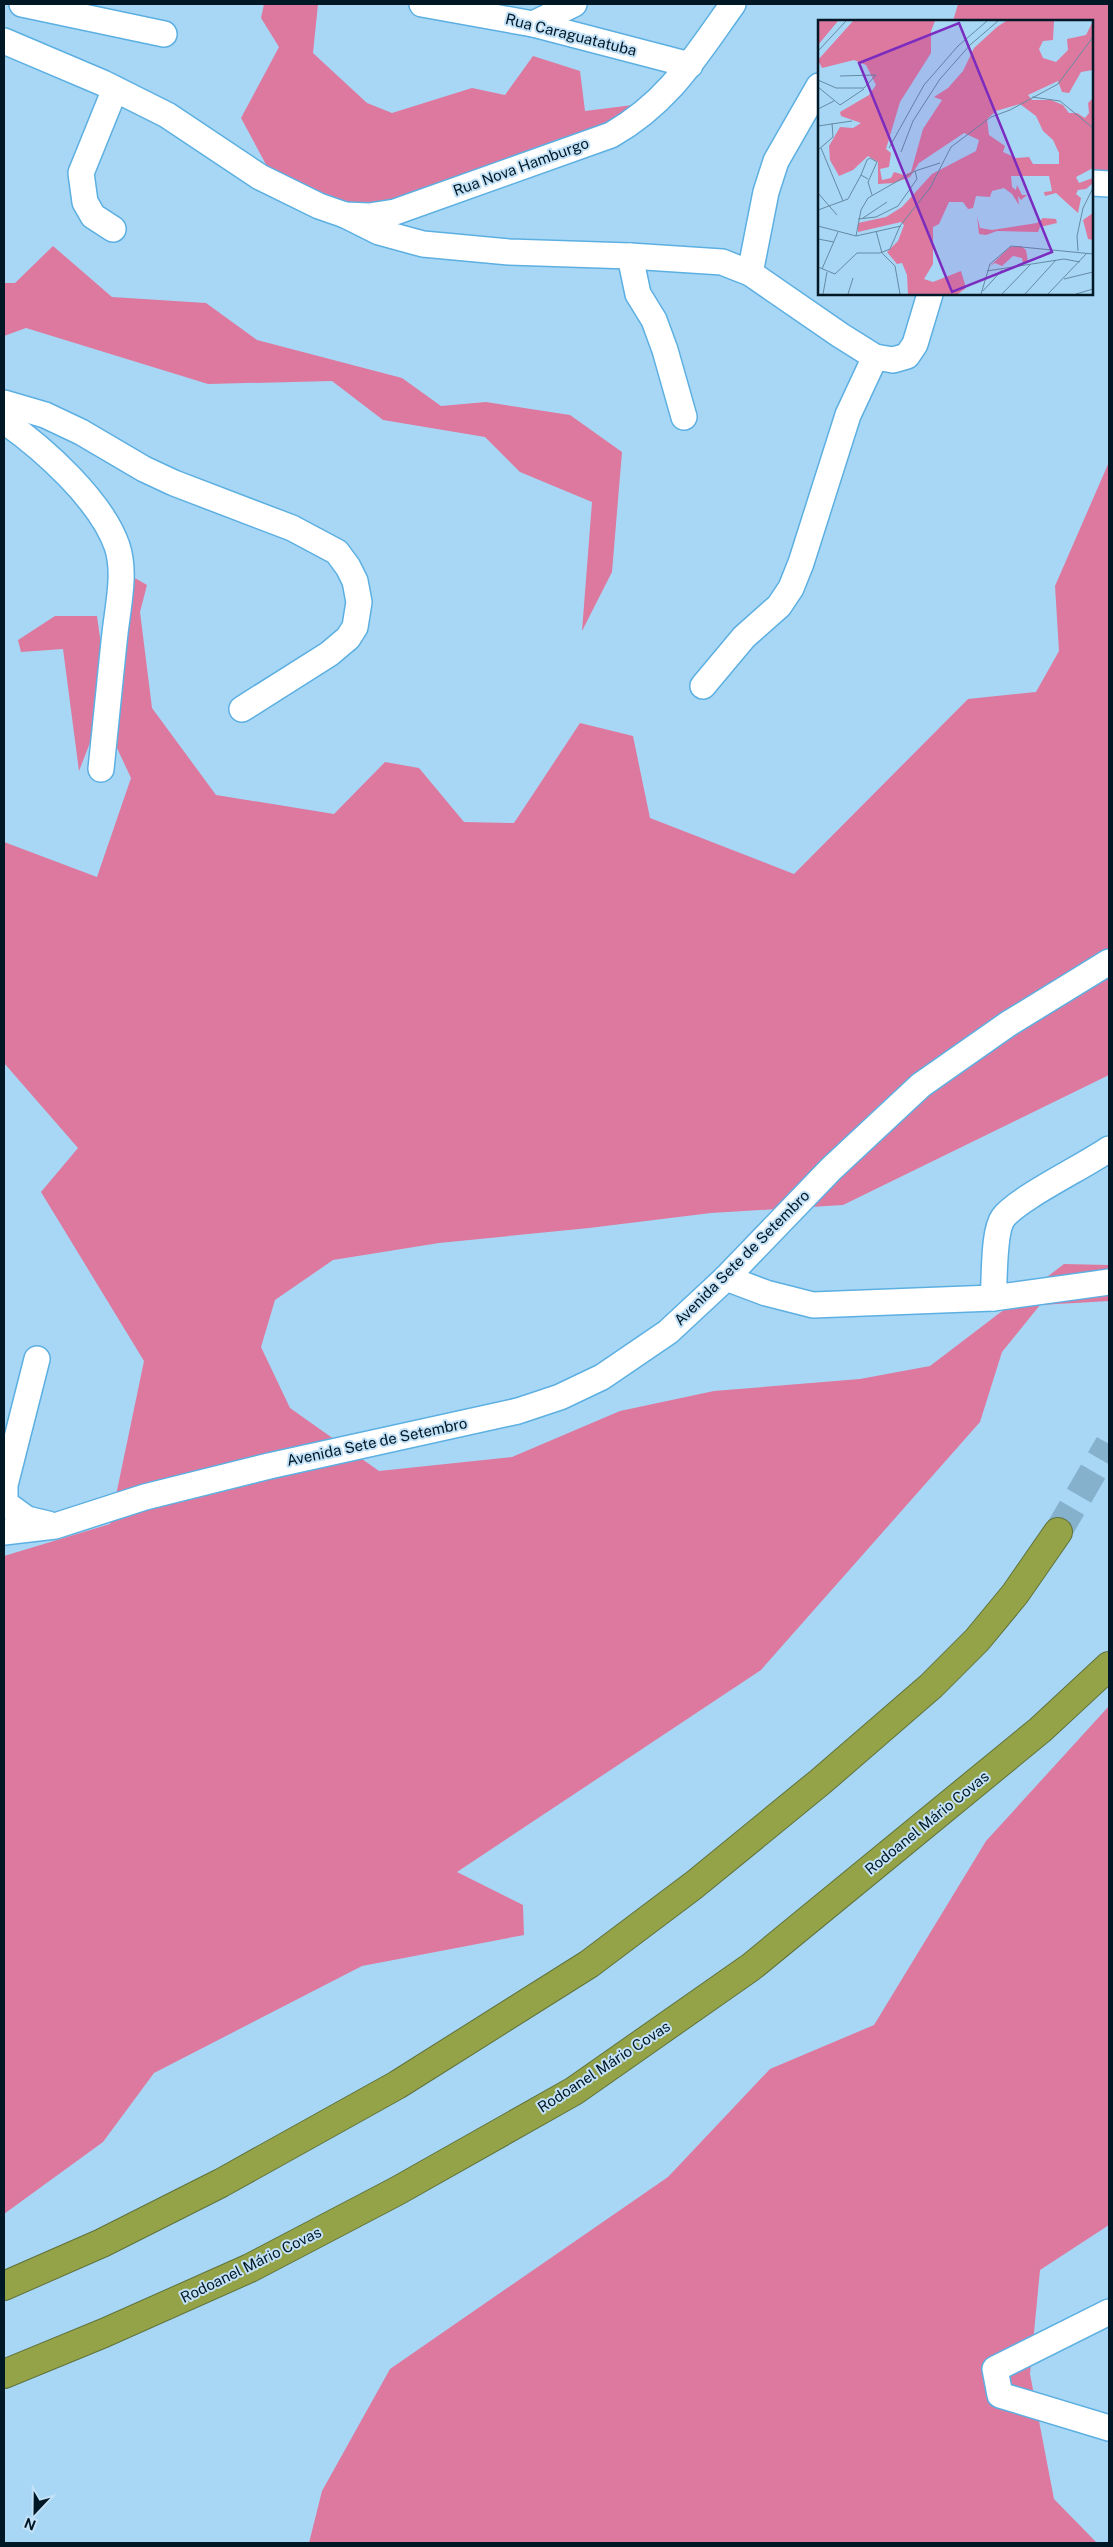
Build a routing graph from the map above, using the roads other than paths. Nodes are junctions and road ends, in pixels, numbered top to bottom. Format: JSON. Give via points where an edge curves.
{"nodes":[{"id":1,"x":22,"y":4,"type":"edge"},
{"id":2,"x":422,"y":4,"type":"edge"},
{"id":3,"x":574,"y":4,"type":"edge"},
{"id":4,"x":733,"y":4,"type":"edge"},
{"id":5,"x":532,"y":24,"type":"junction"},
{"id":6,"x":164,"y":34,"type":"dead end"},
{"id":7,"x":4,"y":40,"type":"edge"},
{"id":8,"x":690,"y":65,"type":"junction"},
{"id":9,"x":818,"y":88,"type":"edge"},
{"id":10,"x":115,"y":89,"type":"junction"},
{"id":11,"x":1093,"y":183,"type":"edge"},
{"id":12,"x":1109,"y":184,"type":"edge"},
{"id":13,"x":345,"y":215,"type":"junction"},
{"id":14,"x":113,"y":229,"type":"dead end"},
{"id":15,"x":630,"y":256,"type":"junction"},
{"id":16,"x":750,"y":273,"type":"junction"},
{"id":17,"x":930,"y":295,"type":"edge"},
{"id":18,"x":875,"y":357,"type":"junction"},
{"id":19,"x":4,"y":402,"type":"edge"},
{"id":20,"x":684,"y":417,"type":"dead end"},
{"id":21,"x":4,"y":421,"type":"edge"},
{"id":22,"x":703,"y":686,"type":"dead end"},
{"id":23,"x":242,"y":709,"type":"dead end"},
{"id":24,"x":102,"y":769,"type":"dead end"},
{"id":25,"x":1109,"y":962,"type":"edge"},
{"id":26,"x":1109,"y":1149,"type":"edge"},
{"id":27,"x":726,"y":1278,"type":"junction"},
{"id":28,"x":1109,"y":1282,"type":"edge"},
{"id":29,"x":993,"y":1298,"type":"junction"},
{"id":30,"x":37,"y":1360,"type":"dead end"},
{"id":31,"x":55,"y":1526,"type":"junction"},
{"id":32,"x":4,"y":1532,"type":"edge"},
{"id":33,"x":1058,"y":1532,"type":"tunnel mouth"},
{"id":34,"x":1109,"y":1666,"type":"edge"},
{"id":35,"x":4,"y":2286,"type":"edge"},
{"id":36,"x":1109,"y":2312,"type":"edge"},
{"id":37,"x":4,"y":2374,"type":"edge"},
{"id":38,"x":1109,"y":2428,"type":"edge"}],
"edges":[{"from":1,"to":6,"type":"street"},
{"from":2,"to":5,"type":"street","name":"Rua Caraguatatuba"},
{"from":3,"to":5,"type":"street"},
{"from":4,"to":8,"type":"street","name":"Rua Nova Hamburgo"},
{"from":5,"to":8,"type":"street","name":"Rua Caraguatatuba"},
{"from":7,"to":10,"type":"street","name":"Rua Nova Hamburgo"},
{"from":8,"to":13,"type":"street","name":"Rua Nova Hamburgo","via":[[658,102],[636,121],[611,135],[395,212]]},
{"from":9,"to":16,"type":"street","via":[[776,162],[766,192]]},
{"from":10,"to":13,"type":"street","name":"Rua Nova Hamburgo","via":[[167,115],[260,177]]},
{"from":10,"to":14,"type":"street","via":[[80,173],[86,202],[93,216]]},
{"from":11,"to":12,"type":"street"},
{"from":13,"to":15,"type":"street","via":[[379,232],[423,244],[509,252]]},
{"from":15,"to":16,"type":"street","via":[[722,262]]},
{"from":15,"to":20,"type":"street","via":[[638,294],[654,320]]},
{"from":16,"to":18,"type":"street"},
{"from":17,"to":18,"type":"street","via":[[915,344],[908,356],[893,360]]},
{"from":18,"to":22,"type":"street","via":[[848,415],[791,588],[779,606],[744,637]]},
{"from":19,"to":23,"type":"street","via":[[45,415],[166,480],[292,528],[337,552],[355,581],[358,602],[355,627],[348,638],[328,654]]},
{"from":21,"to":24,"type":"street","via":[[51,458],[78,485],[117,546],[120,565],[118,598]]},
{"from":25,"to":27,"type":"street","name":"Avenida Sete de Setembro","via":[[1008,1024],[921,1085],[831,1169]]},
{"from":26,"to":29,"type":"street","via":[[1022,1202],[1003,1218],[998,1235]]},
{"from":27,"to":29,"type":"street","via":[[766,1293],[813,1304]]},
{"from":27,"to":31,"type":"street","name":"Avenida Sete de Setembro","via":[[668,1332],[602,1378],[560,1397],[518,1411],[145,1497]]},
{"from":28,"to":29,"type":"street"},
{"from":30,"to":31,"type":"street","via":[[6,1485],[5,1503],[27,1519]]},
{"from":31,"to":32,"type":"street","name":"Avenida Sete de Setembro"},
{"from":33,"to":35,"type":"highway","via":[[977,1640],[931,1686],[694,1885],[589,1964],[397,2085],[221,2183],[102,2243]]},
{"from":34,"to":37,"type":"highway","name":"Rodoanel Mário Covas","via":[[1040,1730],[751,1967],[574,2091],[397,2191],[250,2268]]},
{"from":36,"to":38,"type":"street","via":[[996,2369],[1000,2395]]}]}
